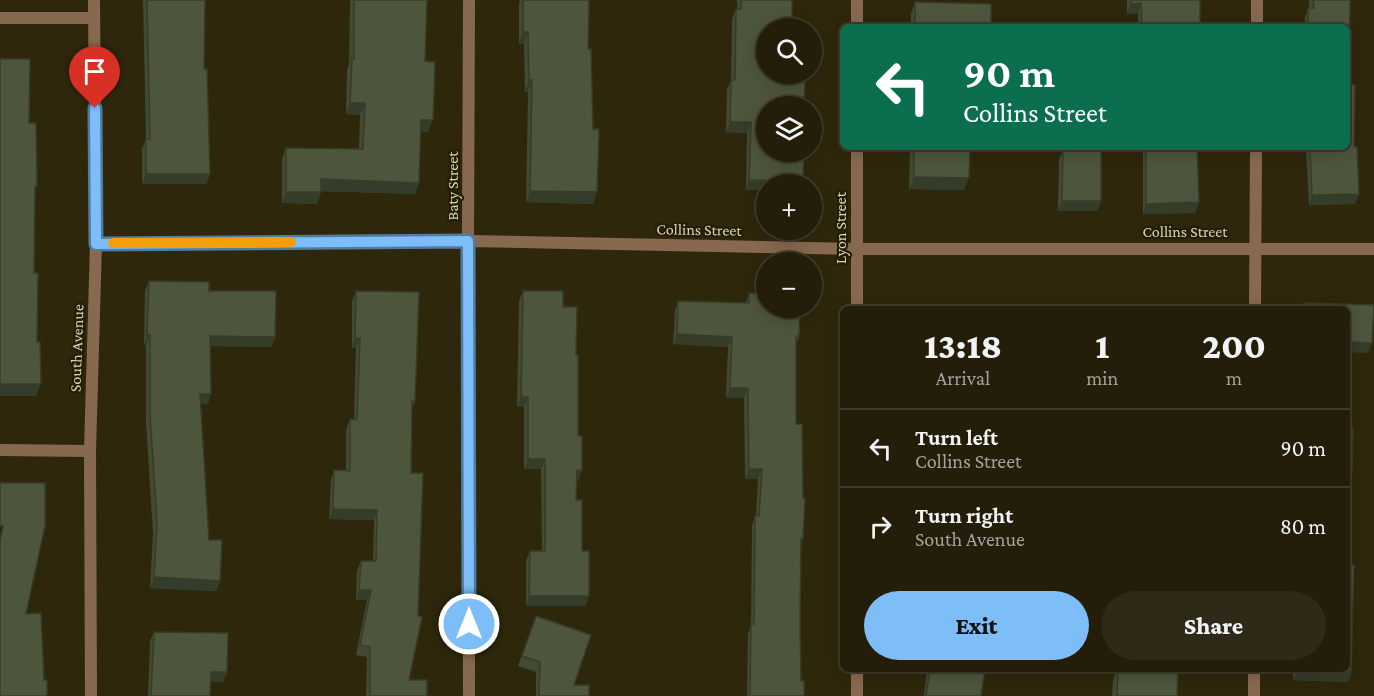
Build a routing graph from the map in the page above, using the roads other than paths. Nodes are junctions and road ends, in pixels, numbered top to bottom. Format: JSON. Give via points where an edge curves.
{"nodes":[{"id":1,"x":94,"y":0,"type":"edge"},
{"id":2,"x":470,"y":0,"type":"edge"},
{"id":3,"x":857,"y":0,"type":"edge"},
{"id":4,"x":1257,"y":0,"type":"edge"},
{"id":5,"x":0,"y":18,"type":"edge"},
{"id":6,"x":94,"y":18,"type":"junction"},
{"id":7,"x":857,"y":24,"type":"edge"},
{"id":8,"x":1257,"y":24,"type":"edge"},
{"id":9,"x":857,"y":150,"type":"edge"},
{"id":10,"x":1256,"y":150,"type":"edge"},
{"id":11,"x":468,"y":241,"type":"junction"},
{"id":12,"x":96,"y":244,"type":"junction"},
{"id":13,"x":1255,"y":248,"type":"junction"},
{"id":14,"x":857,"y":249,"type":"junction"},
{"id":15,"x":1374,"y":249,"type":"edge"},
{"id":16,"x":857,"y":306,"type":"edge"},
{"id":17,"x":1255,"y":306,"type":"edge"},
{"id":18,"x":0,"y":450,"type":"edge"},
{"id":19,"x":90,"y":451,"type":"junction"},
{"id":20,"x":857,"y":672,"type":"edge"},
{"id":21,"x":1254,"y":672,"type":"edge"},
{"id":22,"x":91,"y":696,"type":"edge"},
{"id":23,"x":469,"y":696,"type":"edge"},
{"id":24,"x":857,"y":696,"type":"edge"},
{"id":25,"x":1254,"y":696,"type":"edge"}],
"edges":[{"from":1,"to":6,"type":"street","name":"South Avenue"},
{"from":2,"to":11,"type":"street","name":"Baty Street"},
{"from":3,"to":7,"type":"street"},
{"from":4,"to":8,"type":"street"},
{"from":5,"to":6,"type":"street"},
{"from":6,"to":12,"type":"street","name":"South Avenue"},
{"from":9,"to":14,"type":"street","name":"Lyon Street"},
{"from":10,"to":13,"type":"street"},
{"from":11,"to":12,"type":"street","name":"Collins Street"},
{"from":11,"to":14,"type":"street","name":"Collins Street"},
{"from":11,"to":23,"type":"street","name":"Baty Street"},
{"from":12,"to":19,"type":"street","name":"South Avenue"},
{"from":13,"to":14,"type":"street","name":"Collins Street"},
{"from":13,"to":15,"type":"street","name":"Collins Street"},
{"from":13,"to":17,"type":"street"},
{"from":14,"to":16,"type":"street","name":"Lyon Street"},
{"from":18,"to":19,"type":"street"},
{"from":19,"to":22,"type":"street","name":"South Avenue"},
{"from":20,"to":24,"type":"street"},
{"from":21,"to":25,"type":"street"}]}
